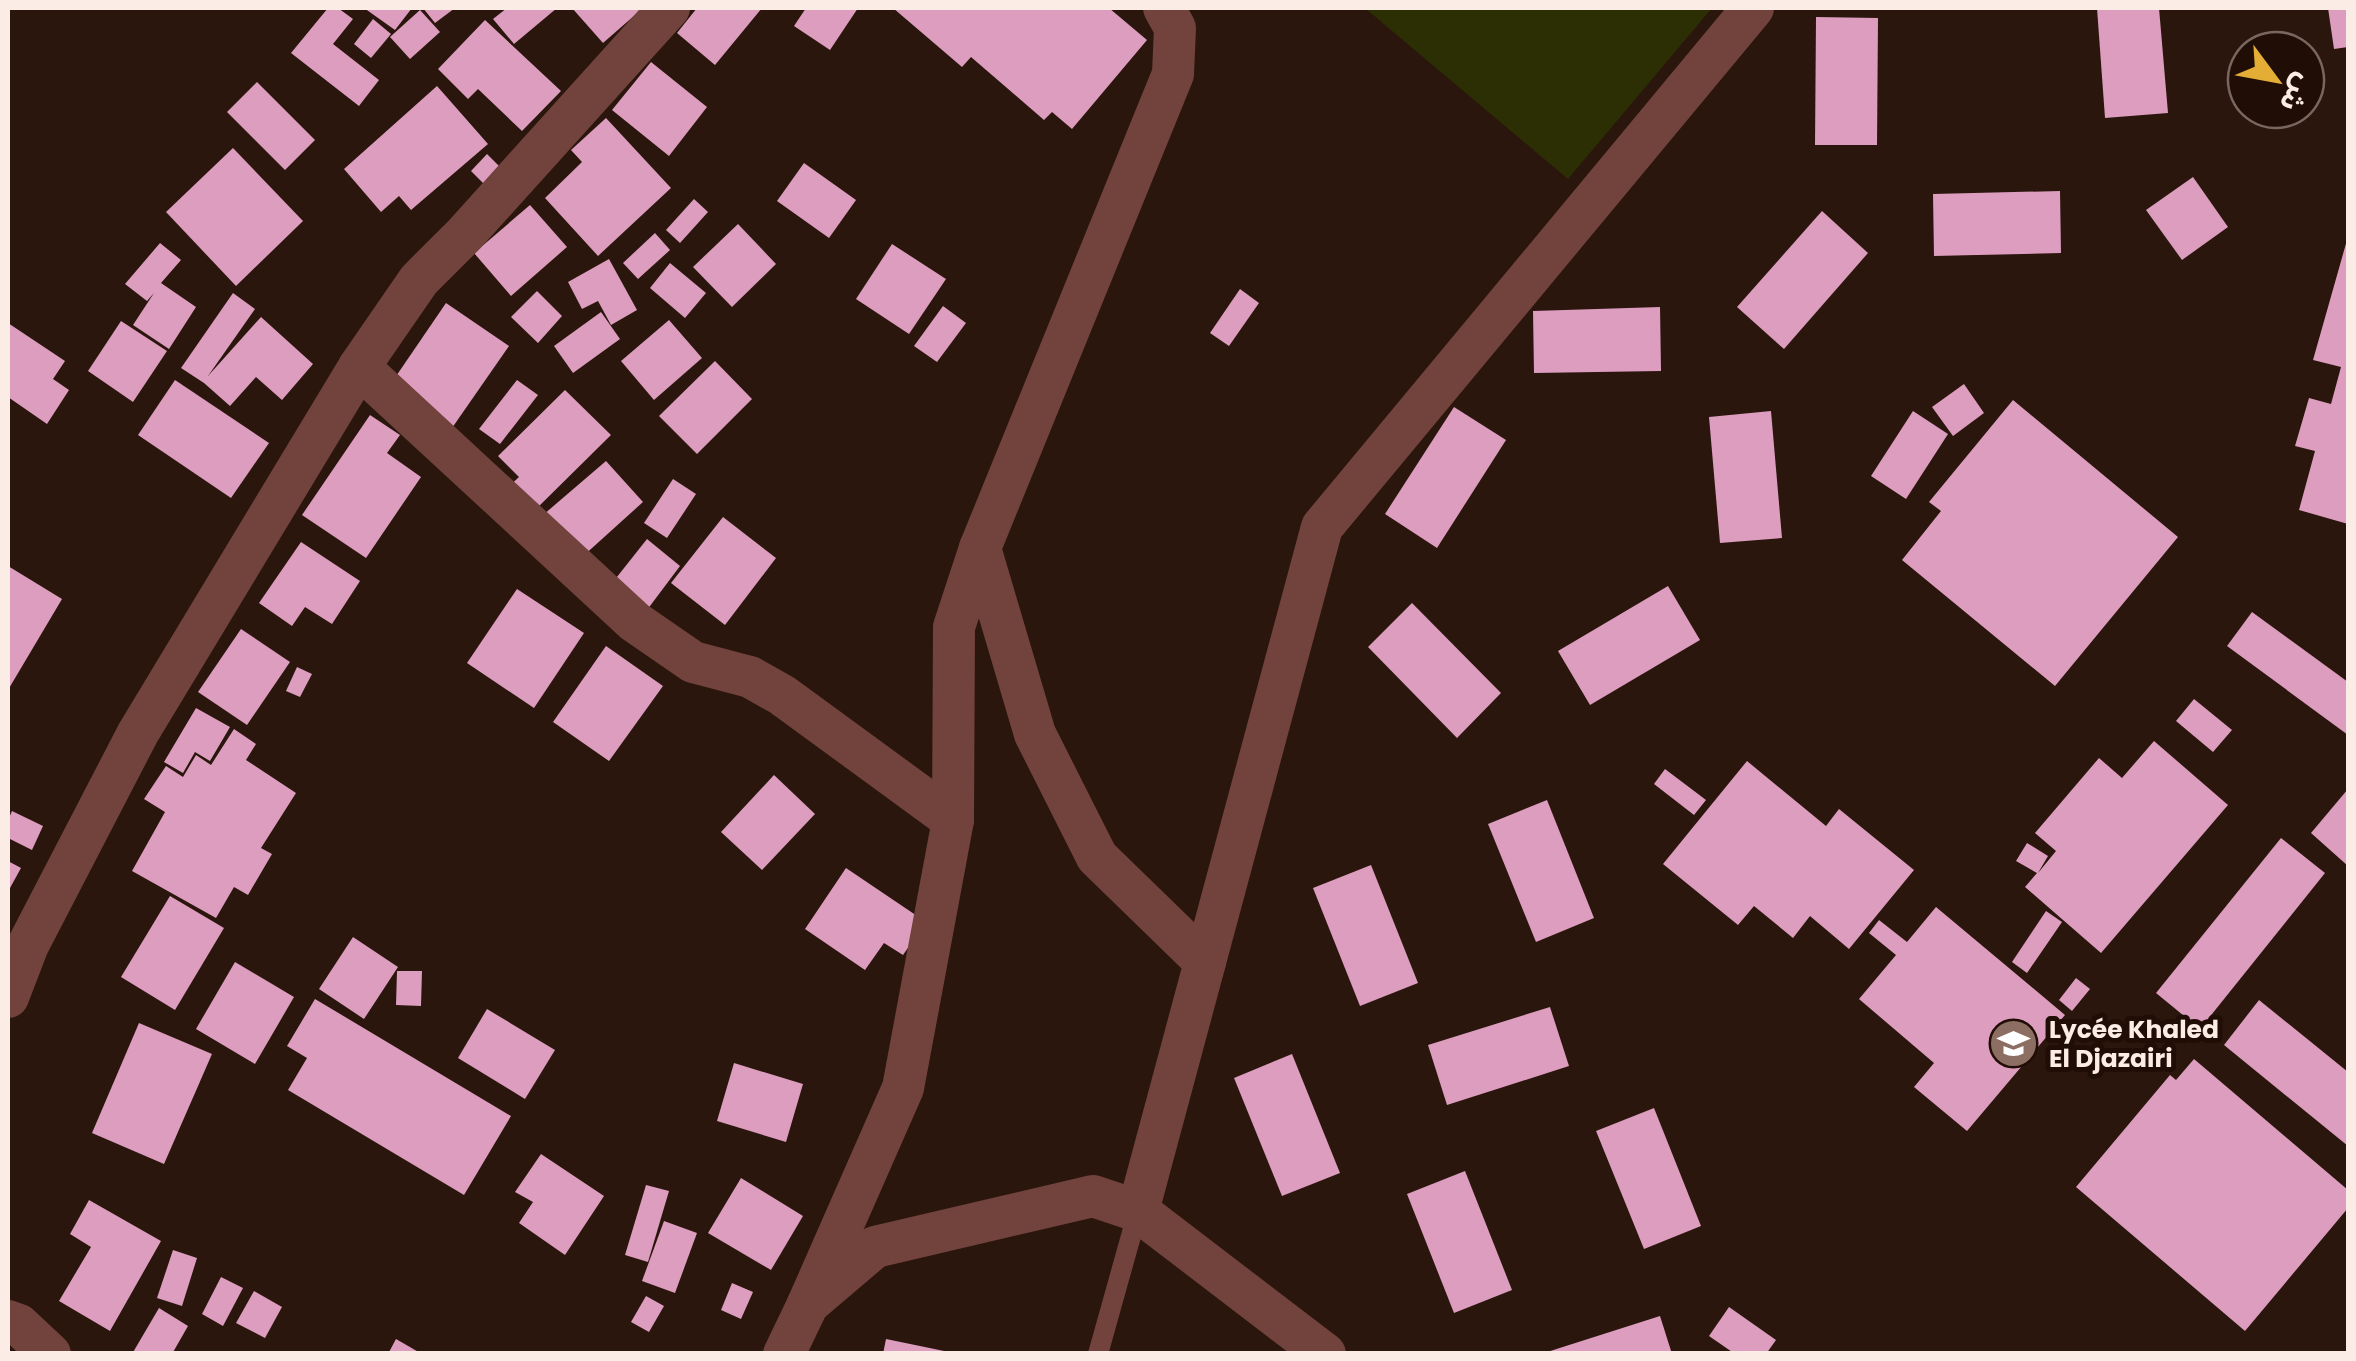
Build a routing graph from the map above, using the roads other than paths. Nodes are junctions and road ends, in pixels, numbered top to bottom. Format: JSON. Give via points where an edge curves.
{"nodes":[{"id":1,"x":669,"y":8,"type":"edge"},
{"id":2,"x":1164,"y":8,"type":"edge"},
{"id":3,"x":1752,"y":8,"type":"edge"},
{"id":4,"x":359,"y":367,"type":"junction"},
{"id":5,"x":980,"y":548,"type":"junction"},
{"id":6,"x":953,"y":820,"type":"junction"},
{"id":7,"x":1205,"y":962,"type":"junction"},
{"id":8,"x":8,"y":997,"type":"edge"},
{"id":9,"x":1152,"y":1159,"type":"junction"},
{"id":10,"x":1093,"y":1196,"type":"junction"},
{"id":11,"x":1138,"y":1210,"type":"junction"},
{"id":12,"x":808,"y":1304,"type":"junction"},
{"id":13,"x":8,"y":1321,"type":"edge"},
{"id":14,"x":50,"y":1354,"type":"edge"},
{"id":15,"x":784,"y":1354,"type":"edge"},
{"id":16,"x":1098,"y":1354,"type":"edge"},
{"id":17,"x":1325,"y":1354,"type":"edge"}],
"edges":[{"from":1,"to":4,"type":"street","via":[[418,280]]},
{"from":2,"to":5,"type":"street","via":[[1174,28],[1173,74]]},
{"from":3,"to":7,"type":"street","via":[[1322,527]]},
{"from":4,"to":6,"type":"street","via":[[635,622],[693,662],[750,677],[782,695]]},
{"from":4,"to":8,"type":"street","via":[[138,733],[28,944]]},
{"from":5,"to":6,"type":"street","via":[[954,627]]},
{"from":5,"to":7,"type":"street","via":[[1035,734],[1097,857]]},
{"from":6,"to":12,"type":"street","via":[[903,1088]]},
{"from":7,"to":9,"type":"street"},
{"from":9,"to":10,"type":"street"},
{"from":9,"to":11,"type":"street"},
{"from":10,"to":11,"type":"street"},
{"from":10,"to":12,"type":"street","via":[[875,1248]]},
{"from":11,"to":16,"type":"lane"},
{"from":11,"to":17,"type":"street"},
{"from":12,"to":15,"type":"street"},
{"from":13,"to":14,"type":"street"}]}
